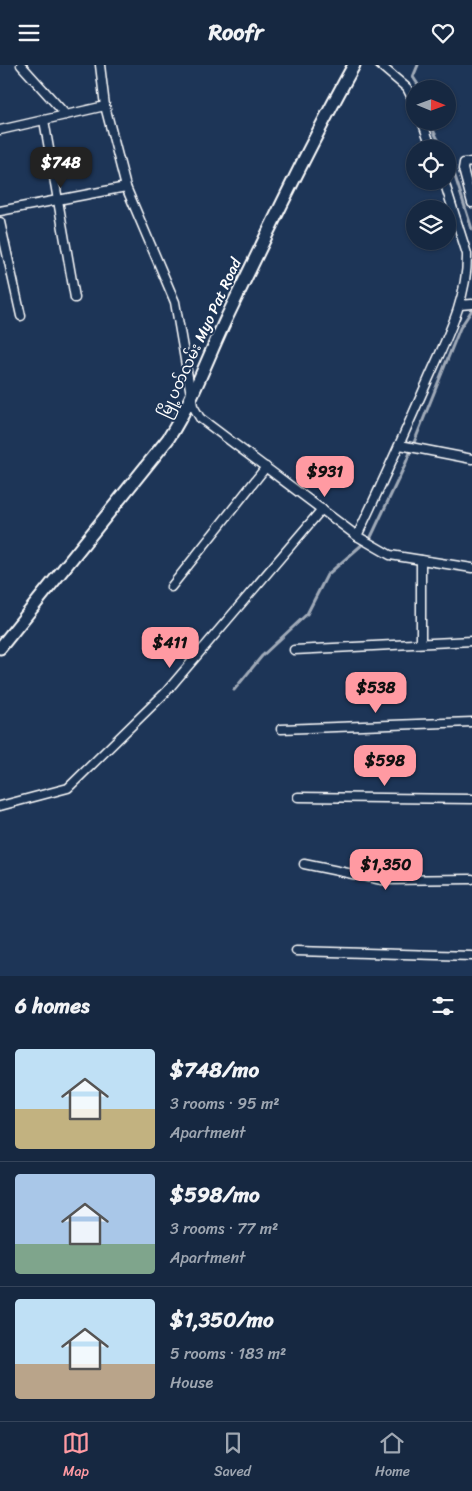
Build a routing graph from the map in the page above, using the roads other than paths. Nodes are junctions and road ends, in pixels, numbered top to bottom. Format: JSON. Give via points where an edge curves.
{"nodes":[{"id":1,"x":21,"y":65,"type":"edge"},
{"id":2,"x":100,"y":65,"type":"edge"},
{"id":3,"x":354,"y":65,"type":"edge"},
{"id":4,"x":380,"y":65,"type":"edge"},
{"id":5,"x":406,"y":87,"type":"edge"},
{"id":6,"x":105,"y":106,"type":"junction"},
{"id":7,"x":66,"y":115,"type":"junction"},
{"id":8,"x":44,"y":120,"type":"junction"},
{"id":9,"x":0,"y":130,"type":"edge"},
{"id":10,"x":472,"y":161,"type":"edge"},
{"id":11,"x":126,"y":187,"type":"junction"},
{"id":12,"x":447,"y":190,"type":"edge"},
{"id":13,"x":59,"y":201,"type":"junction"},
{"id":14,"x":472,"y":203,"type":"edge"},
{"id":15,"x":0,"y":211,"type":"edge"},
{"id":16,"x":0,"y":222,"type":"edge"},
{"id":17,"x":75,"y":298,"type":"dead end"},
{"id":18,"x":472,"y":304,"type":"edge"},
{"id":19,"x":460,"y":305,"type":"junction"},
{"id":20,"x":20,"y":316,"type":"dead end"},
{"id":21,"x":191,"y":395,"type":"junction"},
{"id":22,"x":400,"y":445,"type":"junction"},
{"id":23,"x":472,"y":459,"type":"edge"},
{"id":24,"x":266,"y":467,"type":"junction"},
{"id":25,"x":322,"y":509,"type":"junction"},
{"id":26,"x":357,"y":536,"type":"junction"},
{"id":27,"x":421,"y":560,"type":"junction"},
{"id":28,"x":472,"y":568,"type":"edge"},
{"id":29,"x":171,"y":587,"type":"dead end"},
{"id":30,"x":472,"y":641,"type":"edge"},
{"id":31,"x":421,"y":643,"type":"junction"},
{"id":32,"x":0,"y":648,"type":"edge"},
{"id":33,"x":294,"y":650,"type":"dead end"},
{"id":34,"x":472,"y":722,"type":"edge"},
{"id":35,"x":281,"y":729,"type":"dead end"},
{"id":36,"x":298,"y":797,"type":"dead end"},
{"id":37,"x":472,"y":799,"type":"edge"},
{"id":38,"x":0,"y":806,"type":"edge"},
{"id":39,"x":304,"y":864,"type":"dead end"},
{"id":40,"x":472,"y":879,"type":"edge"},
{"id":41,"x":296,"y":951,"type":"dead end"},
{"id":42,"x":472,"y":956,"type":"edge"}],
"edges":[{"from":1,"to":7,"type":"street"},
{"from":2,"to":6,"type":"street"},
{"from":3,"to":21,"type":"main road","name":"မြို့ပတ်လမ်း Myo Pat Road","via":[[276,214]]},
{"from":4,"to":5,"type":"street"},
{"from":6,"to":7,"type":"street"},
{"from":6,"to":11,"type":"street"},
{"from":7,"to":8,"type":"street"},
{"from":8,"to":9,"type":"street"},
{"from":8,"to":13,"type":"street"},
{"from":10,"to":14,"type":"street","via":[[464,163],[463,169]]},
{"from":11,"to":13,"type":"street"},
{"from":11,"to":21,"type":"street","via":[[175,302]]},
{"from":12,"to":19,"type":"street","via":[[467,253]]},
{"from":13,"to":15,"type":"street"},
{"from":13,"to":17,"type":"street"},
{"from":16,"to":20,"type":"street"},
{"from":18,"to":19,"type":"street"},
{"from":19,"to":22,"type":"street"},
{"from":21,"to":24,"type":"street","via":[[200,418]]},
{"from":21,"to":32,"type":"main road","name":"မြို့ပတ်လမ်း Myo Pat Road","via":[[168,439]]},
{"from":22,"to":23,"type":"street"},
{"from":22,"to":26,"type":"street"},
{"from":24,"to":25,"type":"street"},
{"from":24,"to":29,"type":"street"},
{"from":25,"to":26,"type":"street"},
{"from":25,"to":38,"type":"street","via":[[166,692],[68,788]]},
{"from":26,"to":27,"type":"street","via":[[390,555]]},
{"from":27,"to":28,"type":"street"},
{"from":27,"to":31,"type":"street"},
{"from":30,"to":31,"type":"street"},
{"from":31,"to":33,"type":"street"},
{"from":34,"to":35,"type":"street"},
{"from":36,"to":37,"type":"street"},
{"from":39,"to":40,"type":"street","via":[[382,880]]},
{"from":41,"to":42,"type":"street"}]}
